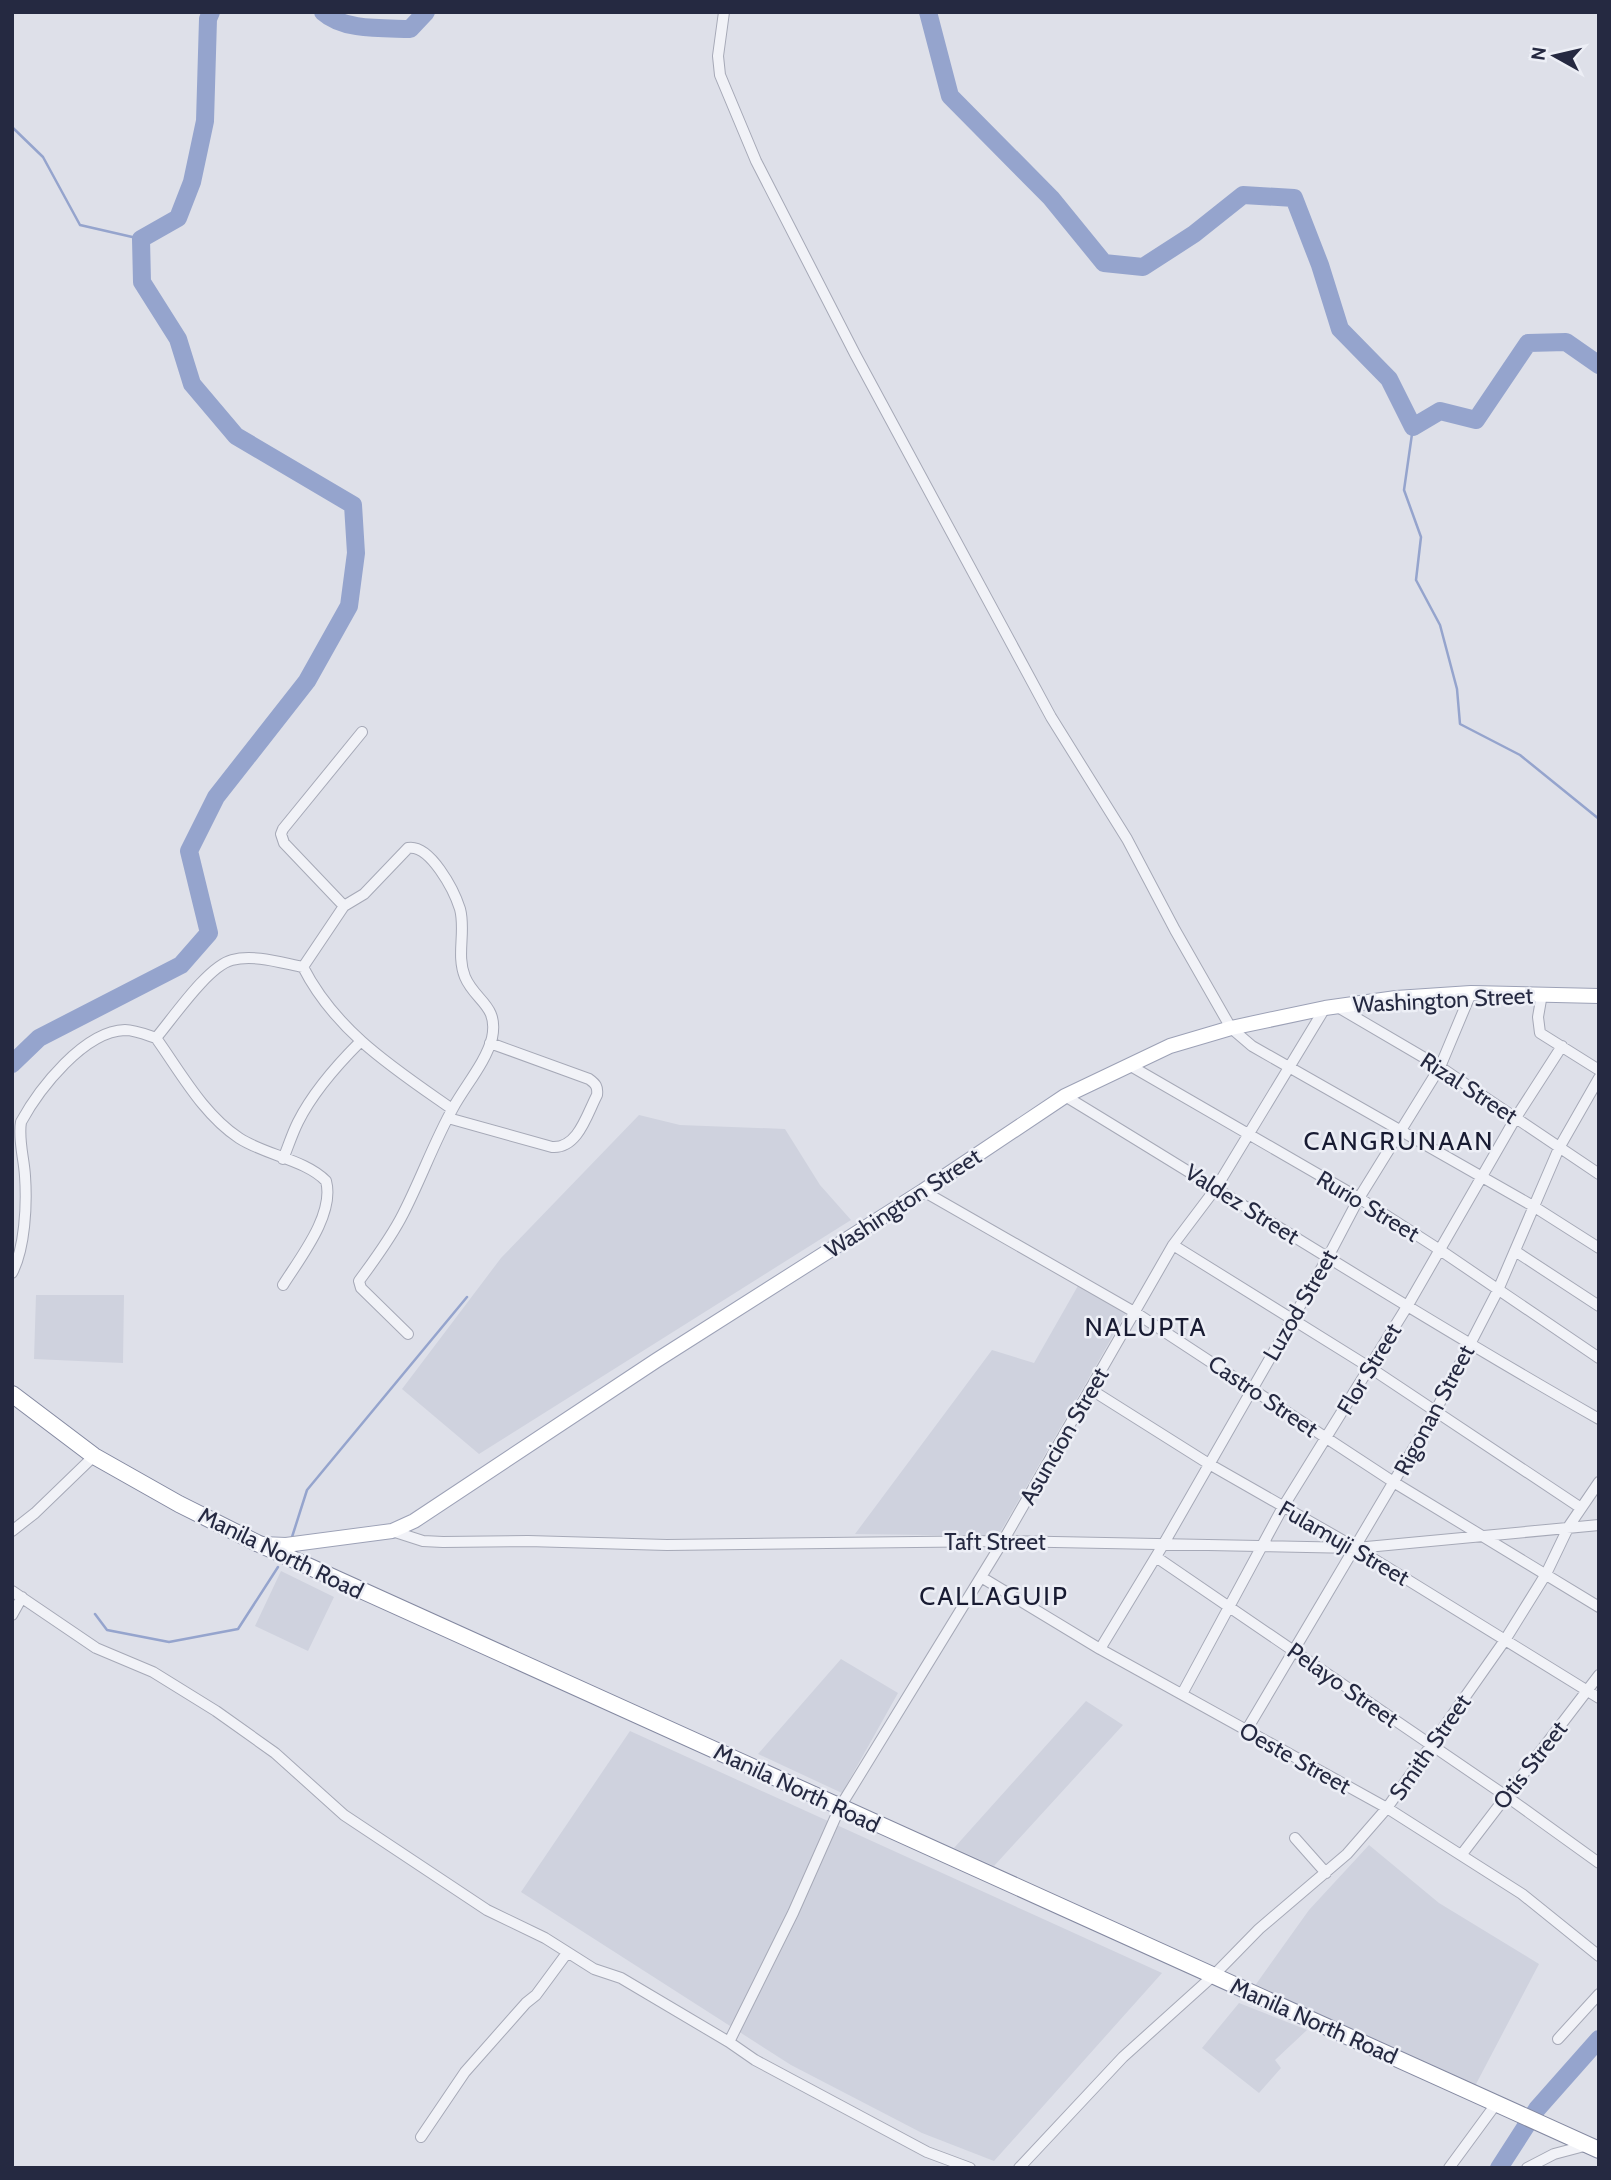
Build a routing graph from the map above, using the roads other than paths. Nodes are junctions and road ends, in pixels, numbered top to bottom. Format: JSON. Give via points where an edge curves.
{"nodes":[{"id":1,"x":724,"y":12,"type":"edge"},
{"id":2,"x":362,"y":732,"type":"dead end"},
{"id":3,"x":344,"y":906,"type":"junction"},
{"id":4,"x":303,"y":967,"type":"junction"},
{"id":5,"x":1471,"y":993,"type":"junction"},
{"id":6,"x":1542,"y":994,"type":"junction"},
{"id":7,"x":1599,"y":996,"type":"edge"},
{"id":8,"x":1331,"y":1007,"type":"junction"},
{"id":9,"x":1231,"y":1028,"type":"junction"},
{"id":10,"x":156,"y":1038,"type":"junction"},
{"id":11,"x":360,"y":1042,"type":"junction"},
{"id":12,"x":490,"y":1042,"type":"junction"},
{"id":13,"x":1562,"y":1046,"type":"junction"},
{"id":14,"x":1129,"y":1065,"type":"junction"},
{"id":15,"x":1290,"y":1067,"type":"junction"},
{"id":16,"x":1440,"y":1067,"type":"junction"},
{"id":17,"x":1599,"y":1070,"type":"edge"},
{"id":18,"x":1599,"y":1077,"type":"edge"},
{"id":19,"x":1065,"y":1097,"type":"junction"},
{"id":20,"x":450,"y":1114,"type":"junction"},
{"id":21,"x":1515,"y":1119,"type":"junction"},
{"id":22,"x":1400,"y":1129,"type":"junction"},
{"id":23,"x":1249,"y":1136,"type":"junction"},
{"id":24,"x":1559,"y":1148,"type":"junction"},
{"id":25,"x":283,"y":1159,"type":"junction"},
{"id":26,"x":1599,"y":1174,"type":"edge"},
{"id":27,"x":1482,"y":1177,"type":"junction"},
{"id":28,"x":1216,"y":1188,"type":"junction"},
{"id":29,"x":923,"y":1191,"type":"junction"},
{"id":30,"x":1359,"y":1198,"type":"junction"},
{"id":31,"x":1533,"y":1206,"type":"junction"},
{"id":32,"x":1174,"y":1245,"type":"junction"},
{"id":33,"x":1599,"y":1248,"type":"edge"},
{"id":34,"x":1440,"y":1250,"type":"junction"},
{"id":35,"x":1515,"y":1251,"type":"junction"},
{"id":36,"x":1328,"y":1257,"type":"junction"},
{"id":37,"x":12,"y":1273,"type":"edge"},
{"id":38,"x":283,"y":1284,"type":"dead end"},
{"id":39,"x":1498,"y":1290,"type":"junction"},
{"id":40,"x":1408,"y":1305,"type":"junction"},
{"id":41,"x":1599,"y":1306,"type":"edge"},
{"id":42,"x":1136,"y":1313,"type":"junction"},
{"id":43,"x":1291,"y":1320,"type":"junction"},
{"id":44,"x":408,"y":1334,"type":"dead end"},
{"id":45,"x":1469,"y":1345,"type":"junction"},
{"id":46,"x":1599,"y":1358,"type":"edge"},
{"id":47,"x":1369,"y":1367,"type":"junction"},
{"id":48,"x":1090,"y":1389,"type":"junction"},
{"id":49,"x":1253,"y":1389,"type":"junction"},
{"id":50,"x":12,"y":1394,"type":"edge"},
{"id":51,"x":1436,"y":1412,"type":"junction"},
{"id":52,"x":1599,"y":1419,"type":"edge"},
{"id":53,"x":1327,"y":1439,"type":"junction"},
{"id":54,"x":94,"y":1456,"type":"junction"},
{"id":55,"x":1209,"y":1464,"type":"junction"},
{"id":56,"x":1599,"y":1482,"type":"edge"},
{"id":57,"x":1395,"y":1483,"type":"junction"},
{"id":58,"x":1283,"y":1507,"type":"junction"},
{"id":59,"x":1581,"y":1507,"type":"junction"},
{"id":60,"x":1599,"y":1525,"type":"edge"},
{"id":61,"x":1569,"y":1527,"type":"junction"},
{"id":62,"x":12,"y":1531,"type":"edge"},
{"id":63,"x":392,"y":1531,"type":"junction"},
{"id":64,"x":1484,"y":1536,"type":"junction"},
{"id":65,"x":1003,"y":1541,"type":"junction"},
{"id":66,"x":257,"y":1544,"type":"junction"},
{"id":67,"x":1163,"y":1545,"type":"junction"},
{"id":68,"x":1263,"y":1545,"type":"junction"},
{"id":69,"x":1356,"y":1548,"type":"junction"},
{"id":70,"x":1156,"y":1557,"type":"junction"},
{"id":71,"x":1546,"y":1574,"type":"junction"},
{"id":72,"x":981,"y":1577,"type":"junction"},
{"id":73,"x":17,"y":1594,"type":"edge"},
{"id":74,"x":1599,"y":1607,"type":"edge"},
{"id":75,"x":1228,"y":1608,"type":"junction"},
{"id":76,"x":12,"y":1615,"type":"edge"},
{"id":77,"x":1506,"y":1640,"type":"junction"},
{"id":78,"x":1100,"y":1649,"type":"junction"},
{"id":79,"x":1295,"y":1651,"type":"junction"},
{"id":80,"x":1599,"y":1675,"type":"edge"},
{"id":81,"x":1588,"y":1690,"type":"junction"},
{"id":82,"x":1182,"y":1694,"type":"junction"},
{"id":83,"x":1599,"y":1698,"type":"edge"},
{"id":84,"x":1246,"y":1731,"type":"junction"},
{"id":85,"x":1430,"y":1745,"type":"junction"},
{"id":86,"x":1506,"y":1796,"type":"junction"},
{"id":87,"x":840,"y":1807,"type":"junction"},
{"id":88,"x":1387,"y":1808,"type":"junction"},
{"id":89,"x":1295,"y":1838,"type":"dead end"},
{"id":90,"x":1462,"y":1854,"type":"junction"},
{"id":91,"x":1599,"y":1863,"type":"edge"},
{"id":92,"x":1325,"y":1873,"type":"junction"},
{"id":93,"x":567,"y":1953,"type":"junction"},
{"id":94,"x":1599,"y":1956,"type":"edge"},
{"id":95,"x":1214,"y":1975,"type":"junction"},
{"id":96,"x":1599,"y":1994,"type":"edge"},
{"id":97,"x":1558,"y":2039,"type":"dead end"},
{"id":98,"x":729,"y":2042,"type":"junction"},
{"id":99,"x":1502,"y":2107,"type":"junction"},
{"id":100,"x":421,"y":2137,"type":"dead end"},
{"id":101,"x":1594,"y":2148,"type":"edge"},
{"id":102,"x":971,"y":2168,"type":"edge"},
{"id":103,"x":1019,"y":2168,"type":"edge"},
{"id":104,"x":1449,"y":2168,"type":"edge"},
{"id":105,"x":1527,"y":2168,"type":"edge"}],
"edges":[{"from":1,"to":9,"type":"street","via":[[720,75],[756,160],[994,613]]},
{"from":2,"to":3,"type":"street","via":[[281,835]]},
{"from":3,"to":4,"type":"street"},
{"from":3,"to":12,"type":"street","via":[[364,894],[408,848],[425,852],[443,874],[460,910],[465,977],[492,1014]]},
{"from":4,"to":10,"type":"street","via":[[252,958],[217,966]]},
{"from":4,"to":11,"type":"street","via":[[317,994]]},
{"from":5,"to":6,"type":"main road","name":"Washington Street"},
{"from":5,"to":8,"type":"main road","name":"Washington Street"},
{"from":5,"to":16,"type":"street","name":"Luzod Street"},
{"from":6,"to":7,"type":"main road","name":"Washington Street"},
{"from":6,"to":13,"type":"street","via":[[1540,1033]]},
{"from":8,"to":9,"type":"main road","name":"Washington Street"},
{"from":8,"to":15,"type":"street","name":"Asuncion Street"},
{"from":8,"to":16,"type":"street","name":"Rizal Street"},
{"from":9,"to":14,"type":"main road","name":"Washington Street","via":[[1170,1046]]},
{"from":9,"to":15,"type":"street"},
{"from":10,"to":25,"type":"street","via":[[210,1113],[237,1137]]},
{"from":10,"to":37,"type":"street","via":[[124,1030],[86,1045],[27,1111],[20,1132],[25,1179],[22,1246]]},
{"from":11,"to":20,"type":"street"},
{"from":11,"to":25,"type":"street","via":[[305,1109]]},
{"from":12,"to":20,"type":"street"},
{"from":12,"to":20,"type":"street","via":[[595,1084],[597,1095],[574,1140],[552,1147]]},
{"from":13,"to":17,"type":"street"},
{"from":13,"to":21,"type":"street","name":"Flor Street"},
{"from":14,"to":19,"type":"main road","name":"Washington Street"},
{"from":14,"to":23,"type":"street","name":"Rurio Street"},
{"from":15,"to":22,"type":"street"},
{"from":15,"to":23,"type":"street","name":"Asuncion Street"},
{"from":16,"to":21,"type":"street","name":"Rizal Street"},
{"from":16,"to":22,"type":"street","name":"Luzod Street"},
{"from":18,"to":24,"type":"street","name":"Rigonan Street"},
{"from":19,"to":28,"type":"street","name":"Valdez Street"},
{"from":19,"to":29,"type":"main road","name":"Washington Street"},
{"from":20,"to":44,"type":"street","via":[[392,1234],[359,1280],[361,1288]]},
{"from":21,"to":24,"type":"street","name":"Rizal Street"},
{"from":21,"to":27,"type":"street","name":"Flor Street"},
{"from":22,"to":27,"type":"street"},
{"from":22,"to":30,"type":"street","name":"Luzod Street"},
{"from":23,"to":28,"type":"street","name":"Asuncion Street"},
{"from":23,"to":30,"type":"street","name":"Rurio Street"},
{"from":24,"to":26,"type":"street","name":"Rizal Street"},
{"from":24,"to":31,"type":"street","name":"Rigonan Street"},
{"from":25,"to":38,"type":"street","via":[[320,1174],[328,1195],[320,1222]]},
{"from":27,"to":31,"type":"street"},
{"from":27,"to":34,"type":"street","name":"Flor Street"},
{"from":28,"to":32,"type":"street","name":"Asuncion Street"},
{"from":28,"to":36,"type":"street","name":"Valdez Street"},
{"from":29,"to":42,"type":"street","name":"Castro Street"},
{"from":29,"to":63,"type":"main road","name":"Washington Street","via":[[436,1508]]},
{"from":30,"to":34,"type":"street","name":"Rurio Street"},
{"from":30,"to":36,"type":"street","name":"Luzod Street"},
{"from":31,"to":33,"type":"street"},
{"from":31,"to":35,"type":"street","name":"Rigonan Street"},
{"from":32,"to":42,"type":"street","name":"Asuncion Street"},
{"from":32,"to":43,"type":"street"},
{"from":34,"to":39,"type":"street","name":"Rurio Street"},
{"from":34,"to":40,"type":"street","name":"Flor Street"},
{"from":35,"to":39,"type":"street","name":"Rigonan Street"},
{"from":35,"to":41,"type":"street"},
{"from":36,"to":40,"type":"street","name":"Valdez Street"},
{"from":36,"to":43,"type":"street","name":"Luzod Street"},
{"from":39,"to":45,"type":"street","name":"Rigonan Street"},
{"from":39,"to":46,"type":"street","name":"Rurio Street"},
{"from":40,"to":45,"type":"street","name":"Valdez Street"},
{"from":40,"to":47,"type":"street","name":"Flor Street"},
{"from":42,"to":48,"type":"street","name":"Asuncion Street"},
{"from":42,"to":49,"type":"street","name":"Castro Street"},
{"from":43,"to":47,"type":"street"},
{"from":43,"to":49,"type":"street","name":"Luzod Street"},
{"from":45,"to":51,"type":"street","name":"Rigonan Street"},
{"from":45,"to":52,"type":"street","name":"Valdez Street"},
{"from":47,"to":51,"type":"street"},
{"from":47,"to":53,"type":"street","name":"Flor Street"},
{"from":48,"to":55,"type":"street","name":"Fulamuji Street"},
{"from":48,"to":65,"type":"street","name":"Asuncion Street"},
{"from":49,"to":53,"type":"street","name":"Castro Street"},
{"from":49,"to":55,"type":"street","name":"Luzod Street"},
{"from":50,"to":54,"type":"highway","name":"Manila North Road"},
{"from":51,"to":57,"type":"street","name":"Rigonan Street"},
{"from":51,"to":59,"type":"street"},
{"from":53,"to":57,"type":"street","name":"Castro Street"},
{"from":53,"to":58,"type":"street","name":"Flor Street"},
{"from":54,"to":62,"type":"street"},
{"from":54,"to":66,"type":"highway","name":"Manila North Road"},
{"from":55,"to":58,"type":"street","name":"Fulamuji Street"},
{"from":55,"to":67,"type":"street","name":"Luzod Street"},
{"from":56,"to":59,"type":"street","name":"Smith Street"},
{"from":57,"to":64,"type":"street","name":"Castro Street"},
{"from":57,"to":69,"type":"street","name":"Rigonan Street"},
{"from":58,"to":68,"type":"street","name":"Flor Street"},
{"from":58,"to":69,"type":"street","name":"Fulamuji Street"},
{"from":59,"to":61,"type":"street","name":"Smith Street"},
{"from":60,"to":61,"type":"street","name":"Taft Street"},
{"from":61,"to":64,"type":"street","name":"Taft Street"},
{"from":61,"to":71,"type":"street","name":"Smith Street"},
{"from":63,"to":65,"type":"street","name":"Taft Street","via":[[443,1542]]},
{"from":63,"to":66,"type":"main road","name":"Washington Street","via":[[286,1545]]},
{"from":64,"to":69,"type":"street","name":"Taft Street"},
{"from":64,"to":71,"type":"street","name":"Castro Street"},
{"from":65,"to":67,"type":"street","name":"Taft Street"},
{"from":65,"to":72,"type":"street","name":"Asuncion Street"},
{"from":66,"to":87,"type":"highway","name":"Manila North Road"},
{"from":67,"to":68,"type":"street","name":"Taft Street"},
{"from":67,"to":70,"type":"street","name":"Luzod Street"},
{"from":68,"to":69,"type":"street","name":"Taft Street"},
{"from":68,"to":75,"type":"street","name":"Flor Street"},
{"from":69,"to":77,"type":"street","name":"Fulamuji Street"},
{"from":69,"to":79,"type":"street","name":"Rigonan Street"},
{"from":70,"to":75,"type":"street","name":"Pelayo Street"},
{"from":70,"to":78,"type":"street","name":"Luzod Street"},
{"from":71,"to":74,"type":"street","name":"Castro Street"},
{"from":71,"to":77,"type":"street","name":"Smith Street"},
{"from":72,"to":78,"type":"street","name":"Oeste Street"},
{"from":72,"to":87,"type":"street","name":"Asuncion Street"},
{"from":73,"to":76,"type":"street"},
{"from":73,"to":93,"type":"street","via":[[96,1648],[153,1672],[216,1711],[275,1753],[344,1815],[486,1910]]},
{"from":75,"to":79,"type":"street","name":"Pelayo Street"},
{"from":75,"to":82,"type":"street","name":"Flor Street"},
{"from":77,"to":81,"type":"street","name":"Fulamuji Street"},
{"from":77,"to":85,"type":"street","name":"Smith Street"},
{"from":78,"to":82,"type":"street","name":"Oeste Street"},
{"from":79,"to":84,"type":"street","name":"Rigonan Street"},
{"from":79,"to":85,"type":"street","name":"Pelayo Street"},
{"from":80,"to":81,"type":"street","name":"Otis Street"},
{"from":81,"to":83,"type":"street","name":"Fulamuji Street"},
{"from":81,"to":86,"type":"street","name":"Otis Street"},
{"from":82,"to":84,"type":"street","name":"Oeste Street"},
{"from":84,"to":88,"type":"street","name":"Oeste Street"},
{"from":85,"to":86,"type":"street","name":"Pelayo Street"},
{"from":85,"to":88,"type":"street","name":"Smith Street"},
{"from":86,"to":90,"type":"street","name":"Otis Street"},
{"from":86,"to":91,"type":"street","name":"Pelayo Street"},
{"from":87,"to":95,"type":"highway","name":"Manila North Road"},
{"from":87,"to":98,"type":"street","name":"Asuncion Street"},
{"from":88,"to":90,"type":"street","name":"Oeste Street"},
{"from":88,"to":92,"type":"street","name":"Smith Street"},
{"from":89,"to":92,"type":"street"},
{"from":90,"to":94,"type":"street","name":"Oeste Street","via":[[1522,1894]]},
{"from":92,"to":95,"type":"street","name":"Smith Street"},
{"from":93,"to":98,"type":"street","via":[[621,1978]]},
{"from":93,"to":100,"type":"street","via":[[466,2073]]},
{"from":95,"to":99,"type":"highway","name":"Manila North Road"},
{"from":95,"to":103,"type":"street","name":"Smith Street","via":[[1123,2057]]},
{"from":96,"to":97,"type":"street"},
{"from":98,"to":102,"type":"street","via":[[927,2152]]},
{"from":99,"to":101,"type":"highway","name":"Manila North Road"},
{"from":99,"to":104,"type":"street"},
{"from":101,"to":105,"type":"street","via":[[1554,2154]]}]}
